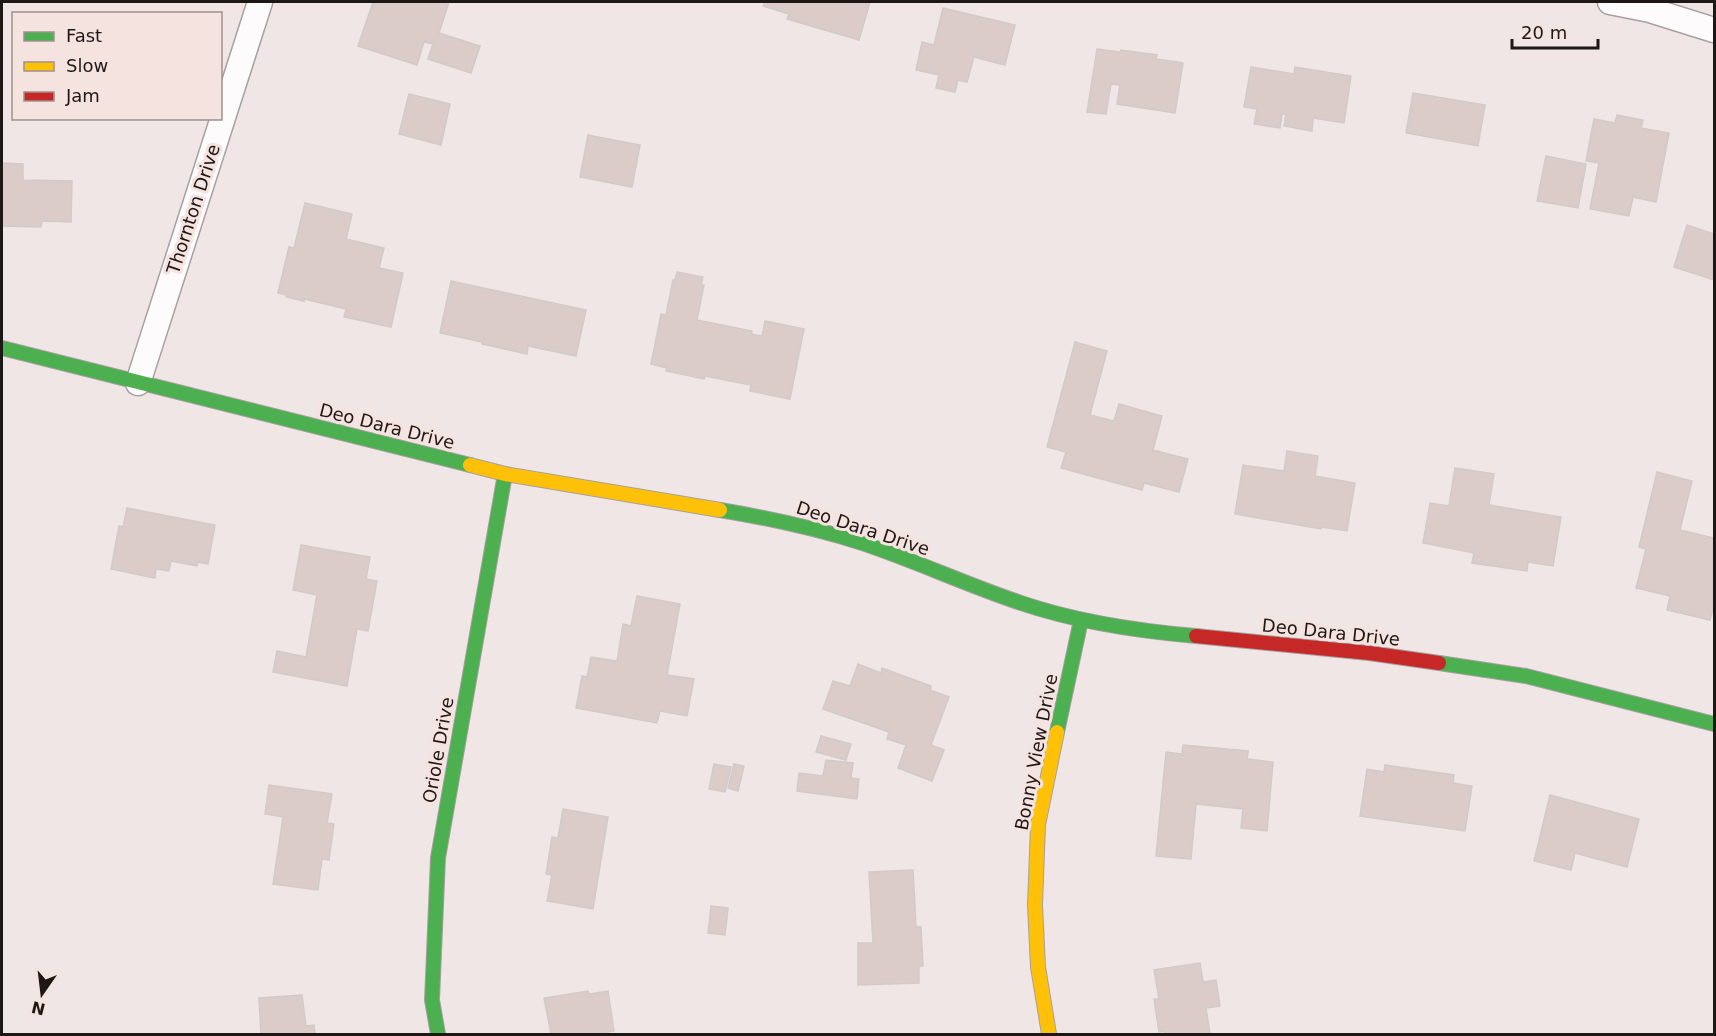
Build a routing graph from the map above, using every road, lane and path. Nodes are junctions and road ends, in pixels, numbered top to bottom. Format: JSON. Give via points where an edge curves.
{"nodes":[{"id":1,"x":260,"y":2,"type":"edge"},
{"id":2,"x":1610,"y":2,"type":"edge"},
{"id":3,"x":1714,"y":30,"type":"edge"},
{"id":4,"x":2,"y":348,"type":"edge"},
{"id":5,"x":138,"y":383,"type":"junction"},
{"id":6,"x":505,"y":474,"type":"junction"},
{"id":7,"x":1081,"y":620,"type":"junction"},
{"id":8,"x":1714,"y":724,"type":"edge"},
{"id":9,"x":438,"y":1035,"type":"edge"},
{"id":10,"x":1049,"y":1035,"type":"edge"}],
"edges":[{"from":1,"to":5,"type":"street","name":"Thornton Drive"},
{"from":2,"to":3,"type":"street"},
{"from":4,"to":5,"type":"street","name":"Deo Dara Drive"},
{"from":5,"to":6,"type":"street","name":"Deo Dara Drive"},
{"from":6,"to":7,"type":"street","name":"Deo Dara Drive","via":[[770,518],[861,543],[1021,603]]},
{"from":6,"to":9,"type":"street","name":"Oriole Drive","via":[[438,858],[432,999]]},
{"from":7,"to":8,"type":"street","name":"Deo Dara Drive","via":[[1161,633],[1369,653],[1526,676]]},
{"from":7,"to":10,"type":"street","name":"Bonny View Drive","via":[[1038,825],[1038,967]]}]}
